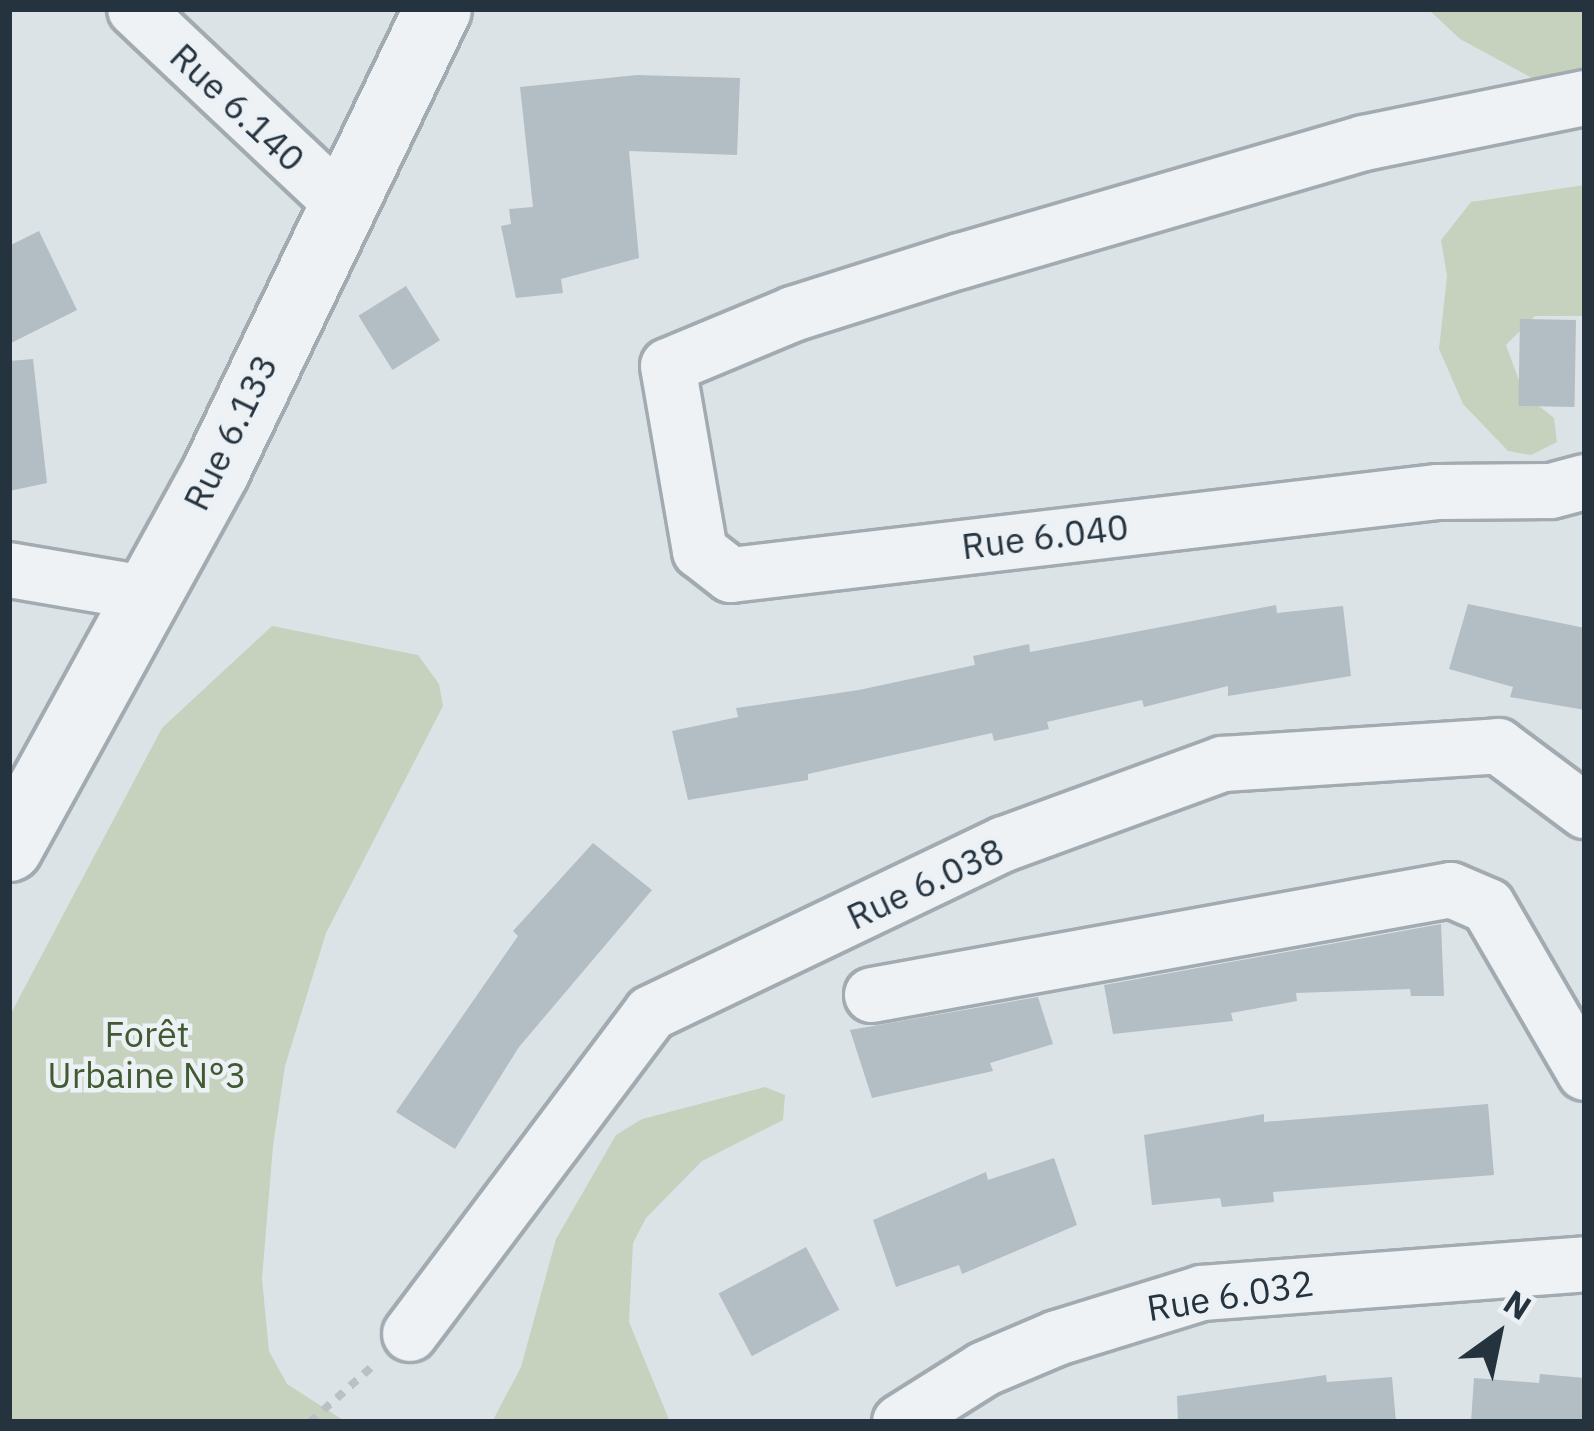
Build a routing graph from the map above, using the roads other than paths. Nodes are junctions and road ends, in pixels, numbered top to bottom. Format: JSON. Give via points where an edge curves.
{"nodes":[{"id":1,"x":135,"y":9,"type":"edge"},
{"id":2,"x":438,"y":9,"type":"edge"},
{"id":3,"x":1585,"y":98,"type":"edge"},
{"id":4,"x":342,"y":204,"type":"junction"},
{"id":5,"x":1585,"y":482,"type":"edge"},
{"id":6,"x":9,"y":570,"type":"edge"},
{"id":7,"x":145,"y":593,"type":"junction"},
{"id":8,"x":1585,"y":811,"type":"edge"},
{"id":9,"x":9,"y":848,"type":"edge"},
{"id":10,"x":872,"y":995,"type":"dead end"},
{"id":11,"x":1585,"y":1073,"type":"edge"},
{"id":12,"x":1585,"y":1264,"type":"edge"},
{"id":13,"x":410,"y":1334,"type":"road end"},
{"id":14,"x":901,"y":1422,"type":"edge"}],
"edges":[{"from":1,"to":4,"type":"street","name":"Rue 6.140"},
{"from":2,"to":4,"type":"street","name":"Rue 6.133"},
{"from":3,"to":5,"type":"street","name":"Rue 6.040","via":[[1364,143],[960,261],[793,314],[668,366],[700,551],[731,575],[1391,497]]},
{"from":4,"to":7,"type":"street","name":"Rue 6.133","via":[[217,469]]},
{"from":6,"to":7,"type":"street"},
{"from":7,"to":9,"type":"street","name":"Rue 6.133"},
{"from":8,"to":13,"type":"street","name":"Rue 6.038","via":[[1498,746],[1223,764],[1004,844],[651,1012]]},
{"from":10,"to":11,"type":"street","via":[[1450,890],[1488,906]]},
{"from":12,"to":14,"type":"street","name":"Rue 6.032","via":[[1202,1293],[1038,1346]]}]}
